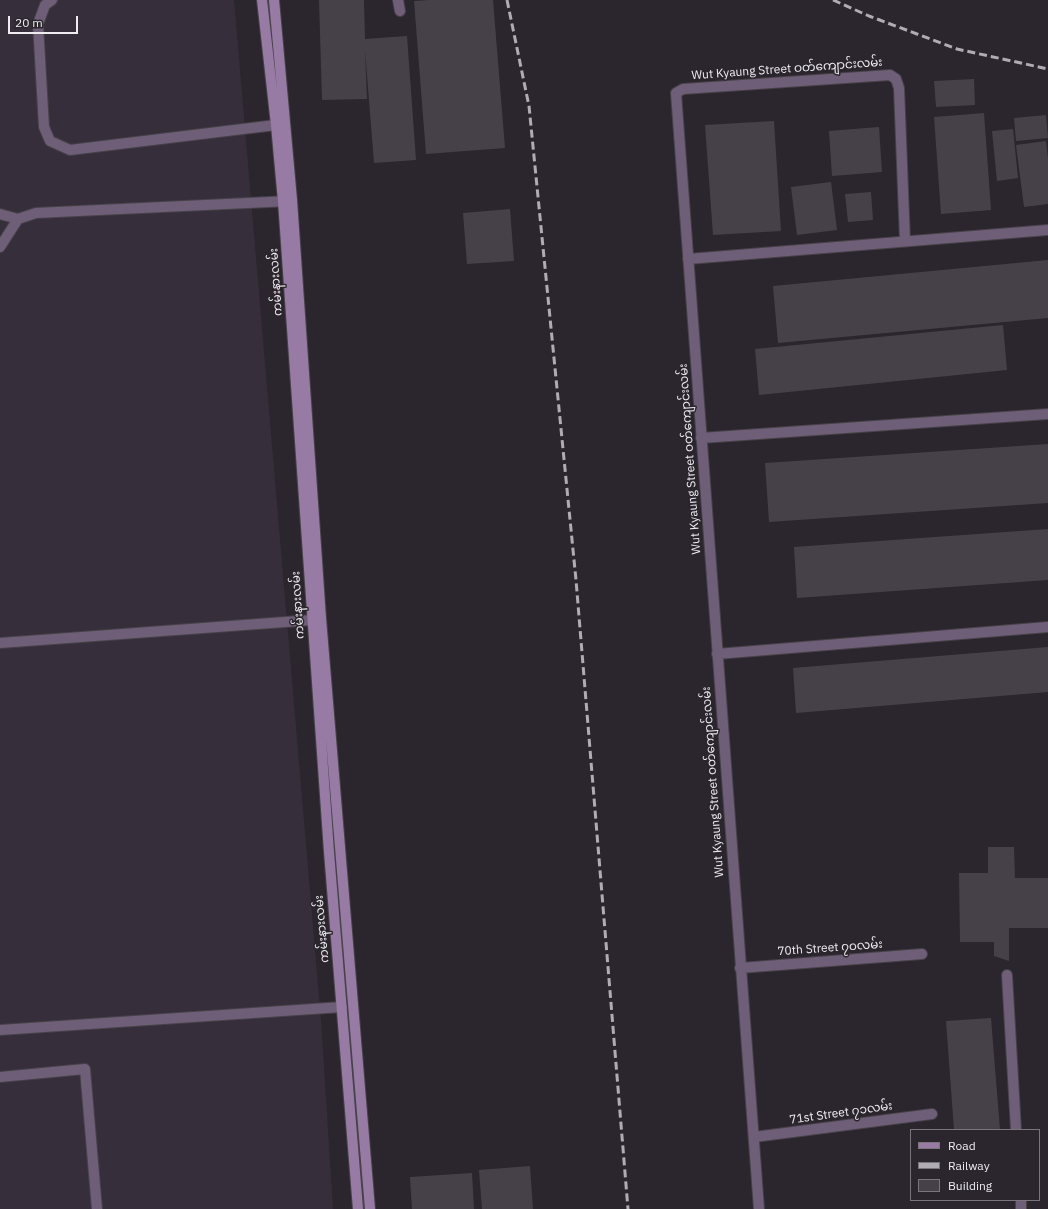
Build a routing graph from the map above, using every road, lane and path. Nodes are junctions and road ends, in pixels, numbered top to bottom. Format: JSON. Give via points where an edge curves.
{"nodes":[{"id":1,"x":52,"y":0,"type":"edge"},
{"id":2,"x":262,"y":0,"type":"edge"},
{"id":3,"x":274,"y":0,"type":"edge"},
{"id":4,"x":398,"y":0,"type":"edge"},
{"id":5,"x":400,"y":11,"type":"dead end"},
{"id":6,"x":281,"y":124,"type":"junction"},
{"id":7,"x":288,"y":201,"type":"junction"},
{"id":8,"x":0,"y":214,"type":"edge"},
{"id":9,"x":18,"y":219,"type":"junction"},
{"id":10,"x":1048,"y":230,"type":"edge"},
{"id":11,"x":905,"y":241,"type":"junction"},
{"id":12,"x":0,"y":247,"type":"edge"},
{"id":13,"x":688,"y":258,"type":"junction"},
{"id":14,"x":1048,"y":414,"type":"edge"},
{"id":15,"x":702,"y":438,"type":"junction"},
{"id":16,"x":317,"y":619,"type":"junction"},
{"id":17,"x":1048,"y":627,"type":"edge"},
{"id":18,"x":0,"y":643,"type":"edge"},
{"id":19,"x":717,"y":654,"type":"junction"},
{"id":20,"x":922,"y":954,"type":"dead end"},
{"id":21,"x":740,"y":968,"type":"junction"},
{"id":22,"x":1007,"y":975,"type":"dead end"},
{"id":23,"x":342,"y":1007,"type":"junction"},
{"id":24,"x":0,"y":1030,"type":"edge"},
{"id":25,"x":0,"y":1077,"type":"edge"},
{"id":26,"x":932,"y":1114,"type":"dead end"},
{"id":27,"x":1016,"y":1129,"type":"edge"},
{"id":28,"x":754,"y":1137,"type":"junction"},
{"id":29,"x":97,"y":1209,"type":"edge"},
{"id":30,"x":358,"y":1209,"type":"edge"},
{"id":31,"x":370,"y":1209,"type":"edge"},
{"id":32,"x":759,"y":1209,"type":"edge"}],
"edges":[{"from":1,"to":6,"type":"street","via":[[45,5],[38,24],[44,127],[50,141],[70,150]]},
{"from":2,"to":6,"type":"street","name":"ကမ်းနားလမ်း"},
{"from":3,"to":6,"type":"street","name":"ကမ်းနားလမ်း"},
{"from":4,"to":5,"type":"street"},
{"from":6,"to":7,"type":"street","name":"ကမ်းနားလမ်း"},
{"from":7,"to":9,"type":"street","via":[[36,212]]},
{"from":7,"to":16,"type":"street","name":"ကမ်းနားလမ်း"},
{"from":8,"to":9,"type":"street"},
{"from":9,"to":12,"type":"street"},
{"from":10,"to":11,"type":"street"},
{"from":11,"to":13,"type":"street"},
{"from":11,"to":13,"type":"street","name":"Wut Kyaung Street ဝတ်ကျောင်းလမ်း","via":[[900,88],[896,79],[890,75],[683,89],[676,92]]},
{"from":13,"to":15,"type":"street","name":"Wut Kyaung Street ဝတ်ကျောင်းလမ်း"},
{"from":14,"to":15,"type":"street"},
{"from":15,"to":19,"type":"street","name":"Wut Kyaung Street ဝတ်ကျောင်းလမ်း"},
{"from":16,"to":18,"type":"street"},
{"from":16,"to":23,"type":"street","name":"ကမ်းနားလမ်း","via":[[328,844]]},
{"from":16,"to":31,"type":"street","name":"ကမ်းနားလမ်း"},
{"from":17,"to":19,"type":"street"},
{"from":19,"to":21,"type":"street","name":"Wut Kyaung Street ဝတ်ကျောင်းလမ်း"},
{"from":20,"to":21,"type":"street","name":"70th Street ၇၀လမ်း"},
{"from":21,"to":28,"type":"street","name":"Wut Kyaung Street ဝတ်ကျောင်းလမ်း"},
{"from":22,"to":27,"type":"street"},
{"from":23,"to":24,"type":"street"},
{"from":23,"to":30,"type":"street","name":"ကမ်းနားလမ်း"},
{"from":25,"to":29,"type":"street","via":[[85,1069]]},
{"from":26,"to":28,"type":"street","name":"71st Street ၇၁လမ်း"},
{"from":28,"to":32,"type":"street","name":"Wut Kyaung Street ဝတ်ကျောင်းလမ်း"}]}
